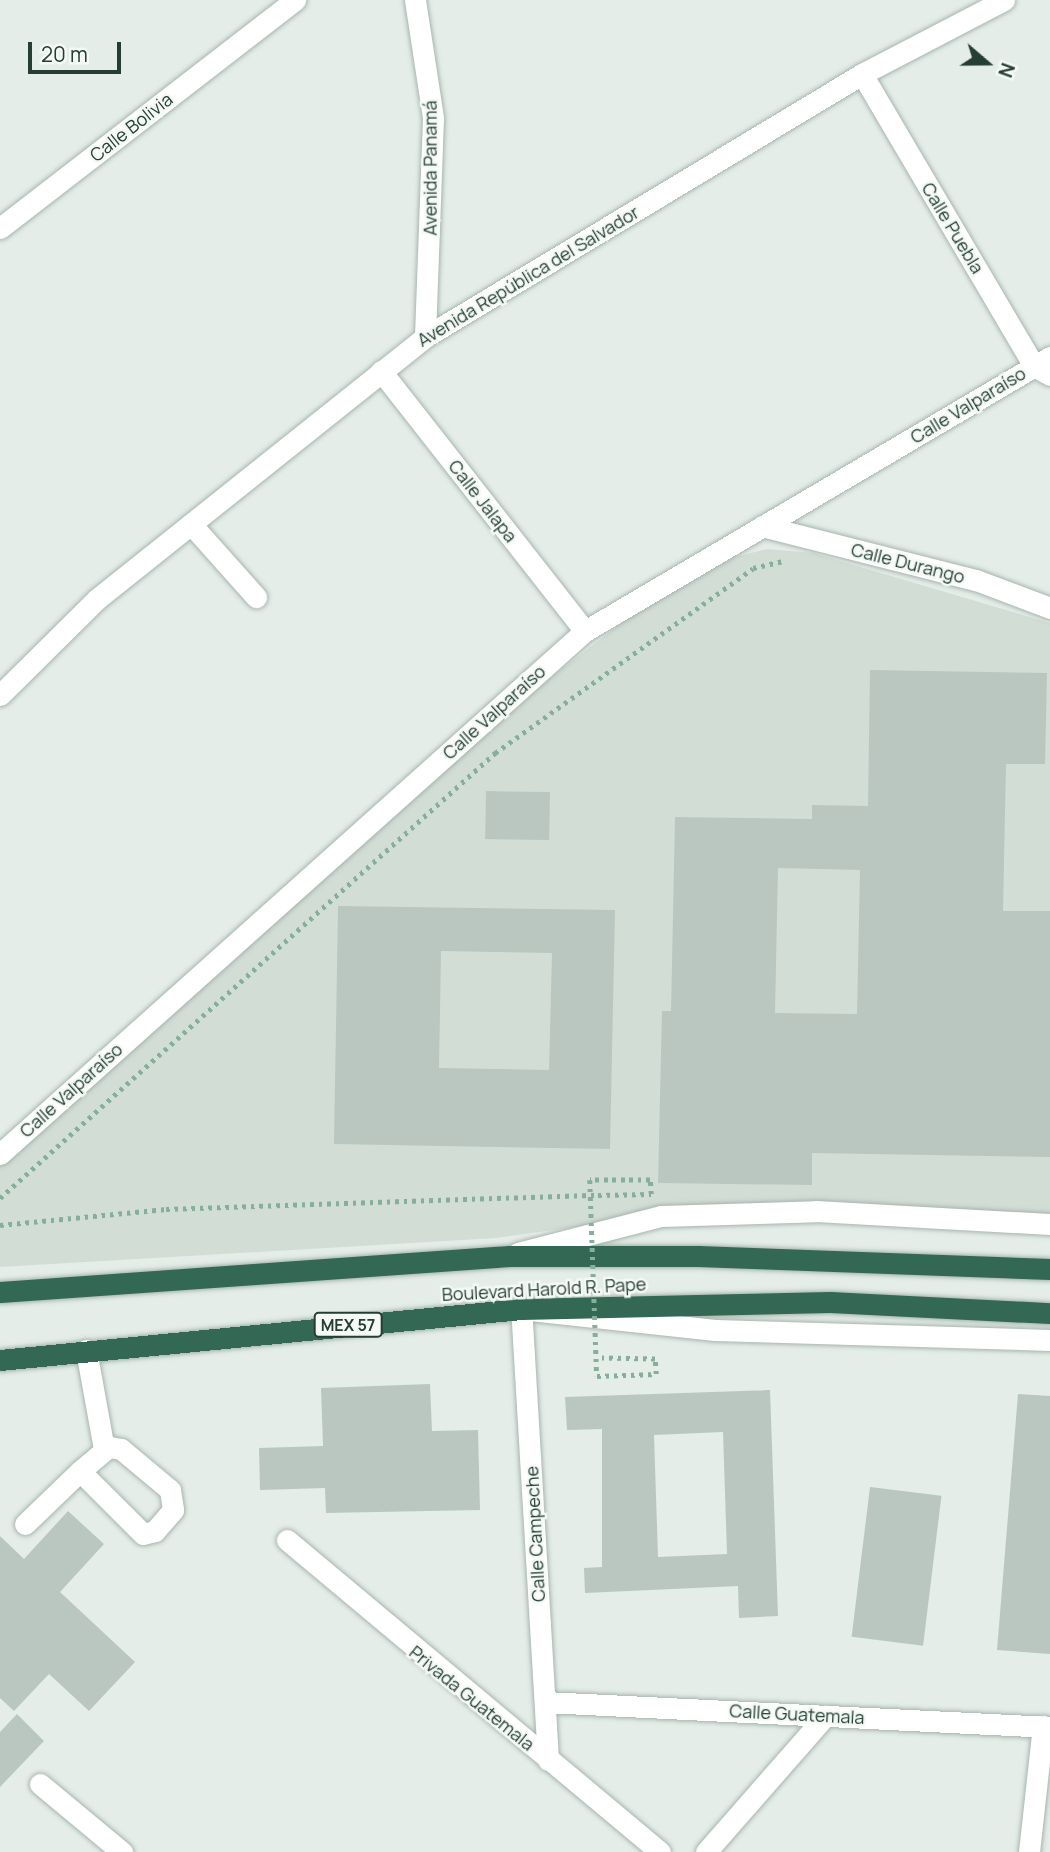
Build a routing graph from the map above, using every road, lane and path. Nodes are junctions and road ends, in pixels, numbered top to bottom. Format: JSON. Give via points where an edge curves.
{"nodes":[{"id":1,"x":295,"y":0,"type":"edge"},
{"id":2,"x":415,"y":0,"type":"edge"},
{"id":3,"x":1004,"y":0,"type":"edge"},
{"id":4,"x":862,"y":74,"type":"junction"},
{"id":5,"x":0,"y":228,"type":"edge"},
{"id":6,"x":425,"y":337,"type":"junction"},
{"id":7,"x":1045,"y":366,"type":"edge"},
{"id":8,"x":381,"y":371,"type":"junction"},
{"id":9,"x":191,"y":524,"type":"junction"},
{"id":10,"x":762,"y":526,"type":"junction"},
{"id":11,"x":791,"y":563,"type":"dead end"},
{"id":12,"x":256,"y":597,"type":"dead end"},
{"id":13,"x":1050,"y":608,"type":"edge"},
{"id":14,"x":585,"y":631,"type":"junction"},
{"id":15,"x":0,"y":695,"type":"edge"},
{"id":16,"x":0,"y":1154,"type":"edge"},
{"id":17,"x":0,"y":1198,"type":"edge"},
{"id":18,"x":1050,"y":1224,"type":"edge"},
{"id":19,"x":0,"y":1225,"type":"edge"},
{"id":20,"x":510,"y":1256,"type":"junction"},
{"id":21,"x":1050,"y":1269,"type":"edge"},
{"id":22,"x":0,"y":1292,"type":"edge"},
{"id":23,"x":521,"y":1309,"type":"junction"},
{"id":24,"x":1050,"y":1313,"type":"edge"},
{"id":25,"x":1050,"y":1340,"type":"edge"},
{"id":26,"x":86,"y":1350,"type":"junction"},
{"id":27,"x":8,"y":1358,"type":"edge"},
{"id":28,"x":601,"y":1358,"type":"dead end"},
{"id":29,"x":0,"y":1374,"type":"edge"},
{"id":30,"x":104,"y":1449,"type":"junction"},
{"id":31,"x":80,"y":1471,"type":"junction"},
{"id":32,"x":25,"y":1524,"type":"dead end"},
{"id":33,"x":287,"y":1540,"type":"dead end"},
{"id":34,"x":545,"y":1702,"type":"junction"},
{"id":35,"x":825,"y":1716,"type":"junction"},
{"id":36,"x":1047,"y":1727,"type":"edge"},
{"id":37,"x":548,"y":1760,"type":"junction"},
{"id":38,"x":40,"y":1784,"type":"dead end"},
{"id":39,"x":122,"y":1852,"type":"edge"},
{"id":40,"x":660,"y":1852,"type":"edge"},
{"id":41,"x":706,"y":1852,"type":"edge"},
{"id":42,"x":1029,"y":1852,"type":"edge"}],
"edges":[{"from":1,"to":5,"type":"street","name":"Calle Bolivia"},
{"from":2,"to":6,"type":"street","name":"Avenida Panamá","via":[[433,118]]},
{"from":3,"to":4,"type":"street","name":"Avenida República del Salvador"},
{"from":4,"to":6,"type":"street","name":"Avenida República del Salvador"},
{"from":4,"to":7,"type":"street","name":"Calle Puebla"},
{"from":6,"to":8,"type":"street","name":"Avenida República del Salvador"},
{"from":7,"to":10,"type":"street","name":"Calle Valparaíso"},
{"from":8,"to":9,"type":"street","name":"Avenida República del Salvador"},
{"from":8,"to":14,"type":"street","name":"Calle Jalapa"},
{"from":9,"to":12,"type":"street"},
{"from":9,"to":15,"type":"street","name":"Avenida República del Salvador","via":[[97,600]]},
{"from":10,"to":13,"type":"street","name":"Calle Durango","via":[[976,580]]},
{"from":10,"to":14,"type":"street","name":"Calle Valparaíso"},
{"from":11,"to":17,"type":"path","via":[[778,559],[753,568],[495,752]]},
{"from":14,"to":16,"type":"street","name":"Calle Valparaíso"},
{"from":18,"to":20,"type":"street","via":[[816,1211],[661,1216]]},
{"from":19,"to":28,"type":"path","bridge":true,"via":[[166,1209],[598,1195],[651,1194],[650,1180],[590,1180],[597,1376],[656,1374],[655,1359]]},
{"from":20,"to":21,"type":"highway","name":"Boulevard Harold R. Pape","via":[[698,1256]]},
{"from":20,"to":22,"type":"highway","name":"Boulevard Harold R. Pape"},
{"from":23,"to":24,"type":"highway","name":"Boulevard Harold R. Pape","number":"MEX 57","via":[[830,1303]]},
{"from":23,"to":25,"type":"street","via":[[612,1323],[715,1330]]},
{"from":23,"to":26,"type":"highway","name":"Boulevard Harold R. Pape","number":"MEX 57"},
{"from":23,"to":34,"type":"street","name":"Calle Campeche"},
{"from":26,"to":27,"type":"highway","name":"Boulevard Harold R. Pape","number":"MEX 57"},
{"from":26,"to":30,"type":"street"},
{"from":27,"to":29,"type":"street"},
{"from":30,"to":31,"type":"street"},
{"from":30,"to":31,"type":"street","via":[[121,1449],[173,1496],[169,1516],[143,1534]]},
{"from":31,"to":32,"type":"street"},
{"from":33,"to":37,"type":"street","name":"Privada Guatemala"},
{"from":34,"to":35,"type":"street","name":"Calle Guatemala"},
{"from":34,"to":37,"type":"street","name":"Calle Campeche"},
{"from":35,"to":36,"type":"street","name":"Calle Guatemala"},
{"from":35,"to":41,"type":"street"},
{"from":36,"to":42,"type":"street"},
{"from":37,"to":40,"type":"street","name":"Privada Guatemala"},
{"from":38,"to":39,"type":"street"}]}
